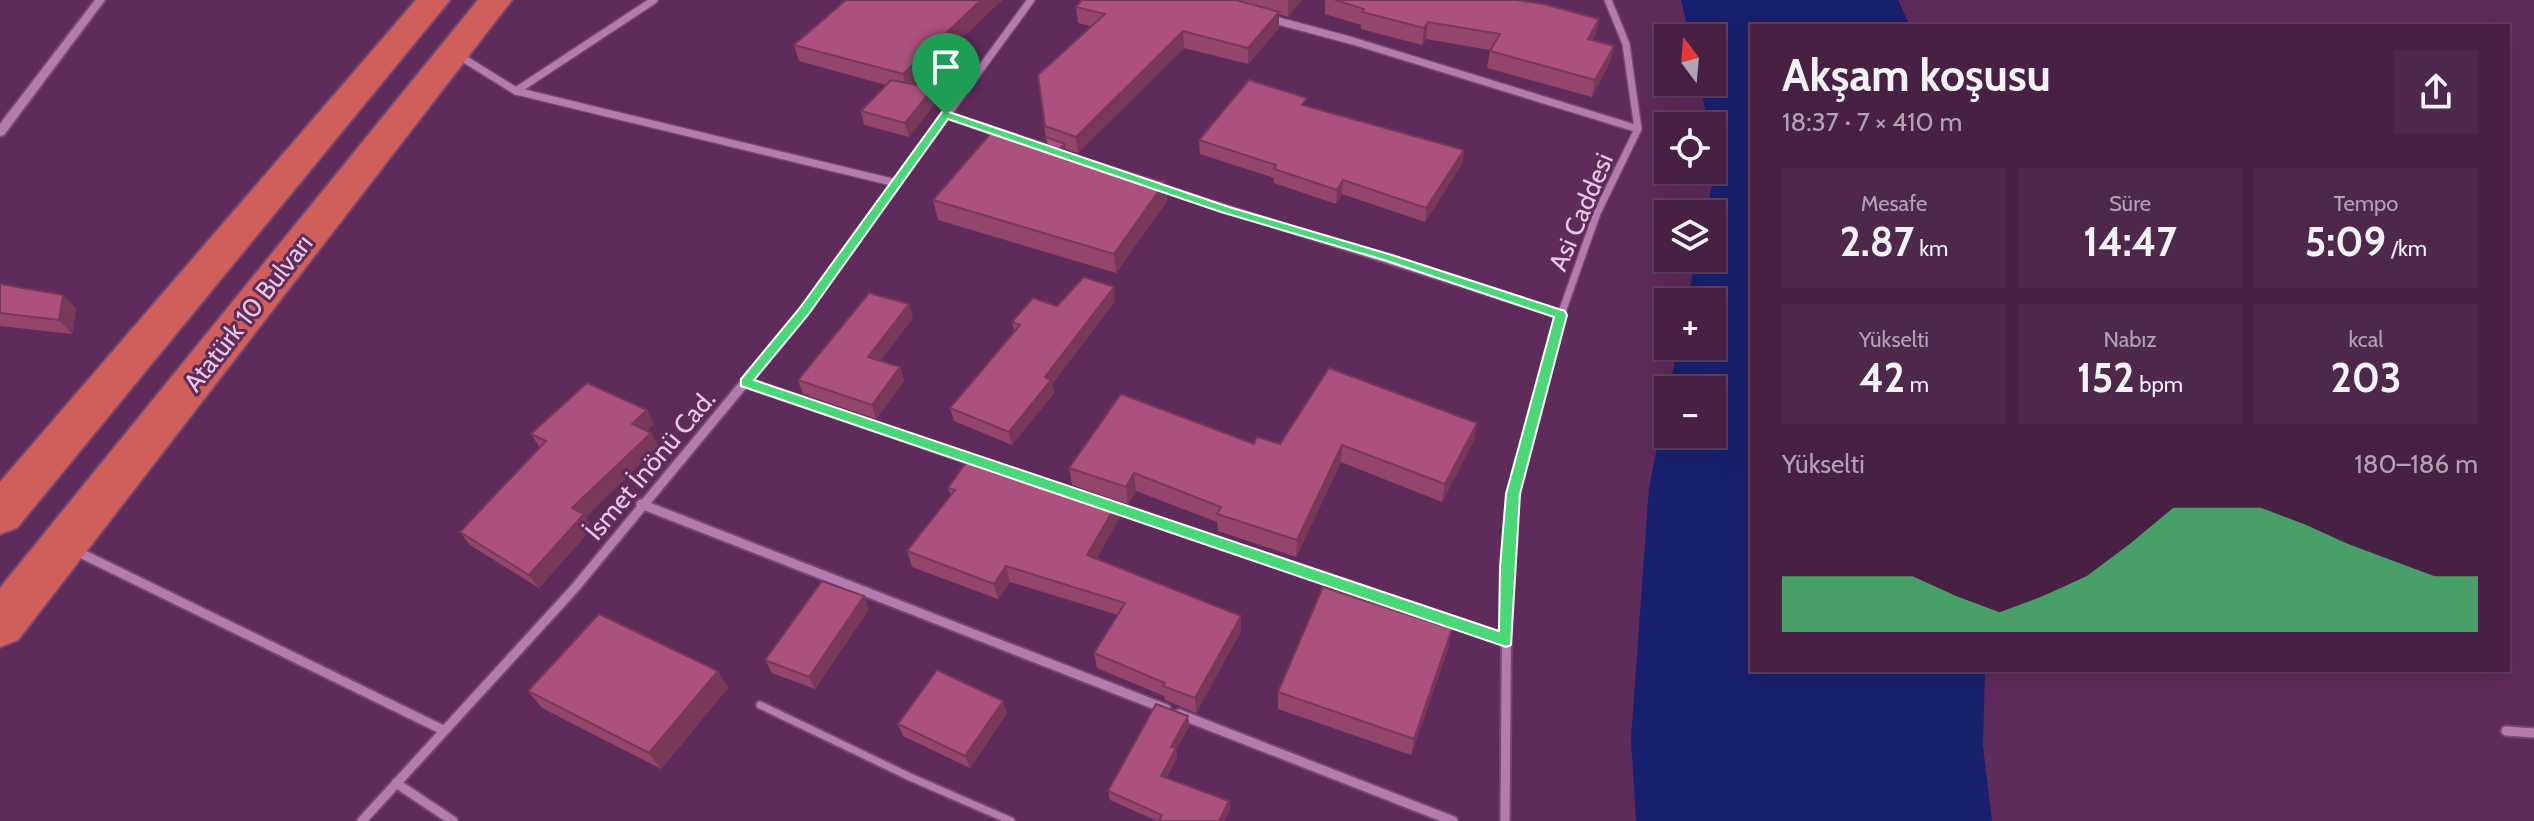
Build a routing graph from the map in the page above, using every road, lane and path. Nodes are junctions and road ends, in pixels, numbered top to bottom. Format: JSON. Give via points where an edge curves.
{"nodes":[{"id":1,"x":100,"y":0,"type":"edge"},
{"id":2,"x":434,"y":0,"type":"edge"},
{"id":3,"x":495,"y":0,"type":"edge"},
{"id":4,"x":654,"y":0,"type":"edge"},
{"id":5,"x":1031,"y":0,"type":"edge"},
{"id":6,"x":1608,"y":0,"type":"edge"},
{"id":7,"x":1262,"y":16,"type":"edge"},
{"id":8,"x":452,"y":51,"type":"junction"},
{"id":9,"x":516,"y":91,"type":"junction"},
{"id":10,"x":946,"y":115,"type":"junction"},
{"id":11,"x":1638,"y":129,"type":"junction"},
{"id":12,"x":0,"y":132,"type":"edge"},
{"id":13,"x":1064,"y":155,"type":"edge"},
{"id":14,"x":896,"y":183,"type":"junction"},
{"id":15,"x":1152,"y":185,"type":"edge"},
{"id":16,"x":1561,"y":315,"type":"junction"},
{"id":17,"x":745,"y":382,"type":"junction"},
{"id":18,"x":984,"y":463,"type":"edge"},
{"id":19,"x":641,"y":504,"type":"junction"},
{"id":20,"x":1103,"y":504,"type":"edge"},
{"id":21,"x":0,"y":515,"type":"edge"},
{"id":22,"x":63,"y":545,"type":"junction"},
{"id":23,"x":0,"y":625,"type":"edge"},
{"id":24,"x":1506,"y":640,"type":"junction"},
{"id":25,"x":760,"y":705,"type":"dead end"},
{"id":26,"x":443,"y":730,"type":"junction"},
{"id":27,"x":2506,"y":731,"type":"dead end"},
{"id":28,"x":2534,"y":733,"type":"edge"},
{"id":29,"x":396,"y":783,"type":"junction"},
{"id":30,"x":362,"y":821,"type":"edge"},
{"id":31,"x":453,"y":821,"type":"edge"},
{"id":32,"x":1011,"y":821,"type":"edge"},
{"id":33,"x":1453,"y":821,"type":"edge"},
{"id":34,"x":1505,"y":821,"type":"edge"}],
"edges":[{"from":1,"to":12,"type":"street"},
{"from":2,"to":21,"type":"highway"},
{"from":3,"to":8,"type":"highway","name":"Atatürk 10 Bulvarı"},
{"from":4,"to":9,"type":"street"},
{"from":5,"to":10,"type":"street","name":"İsmet İnönü Cad."},
{"from":6,"to":11,"type":"street","name":"Asi Caddesi","via":[[1626,44]]},
{"from":7,"to":11,"type":"street"},
{"from":8,"to":9,"type":"street"},
{"from":8,"to":22,"type":"highway","name":"Atatürk 10 Bulvarı"},
{"from":9,"to":14,"type":"street"},
{"from":10,"to":13,"type":"street"},
{"from":10,"to":14,"type":"street","name":"İsmet İnönü Cad."},
{"from":11,"to":16,"type":"street","name":"Asi Caddesi","via":[[1597,213]]},
{"from":14,"to":17,"type":"street","name":"İsmet İnönü Cad."},
{"from":15,"to":16,"type":"street"},
{"from":16,"to":24,"type":"street","name":"Asi Caddesi","via":[[1513,494]]},
{"from":17,"to":18,"type":"street"},
{"from":17,"to":19,"type":"street","name":"İsmet İnönü Cad."},
{"from":19,"to":26,"type":"street","name":"İsmet İnönü Cad.","via":[[574,589]]},
{"from":19,"to":33,"type":"street"},
{"from":20,"to":24,"type":"street"},
{"from":22,"to":23,"type":"highway","name":"Atatürk 10 Bulvarı"},
{"from":22,"to":26,"type":"street"},
{"from":24,"to":34,"type":"street","name":"Asi Caddesi"},
{"from":25,"to":32,"type":"lane"},
{"from":26,"to":29,"type":"street","name":"İsmet İnönü Cad."},
{"from":27,"to":28,"type":"street"},
{"from":29,"to":30,"type":"street","name":"İsmet İnönü Cad."},
{"from":29,"to":31,"type":"street"}]}
